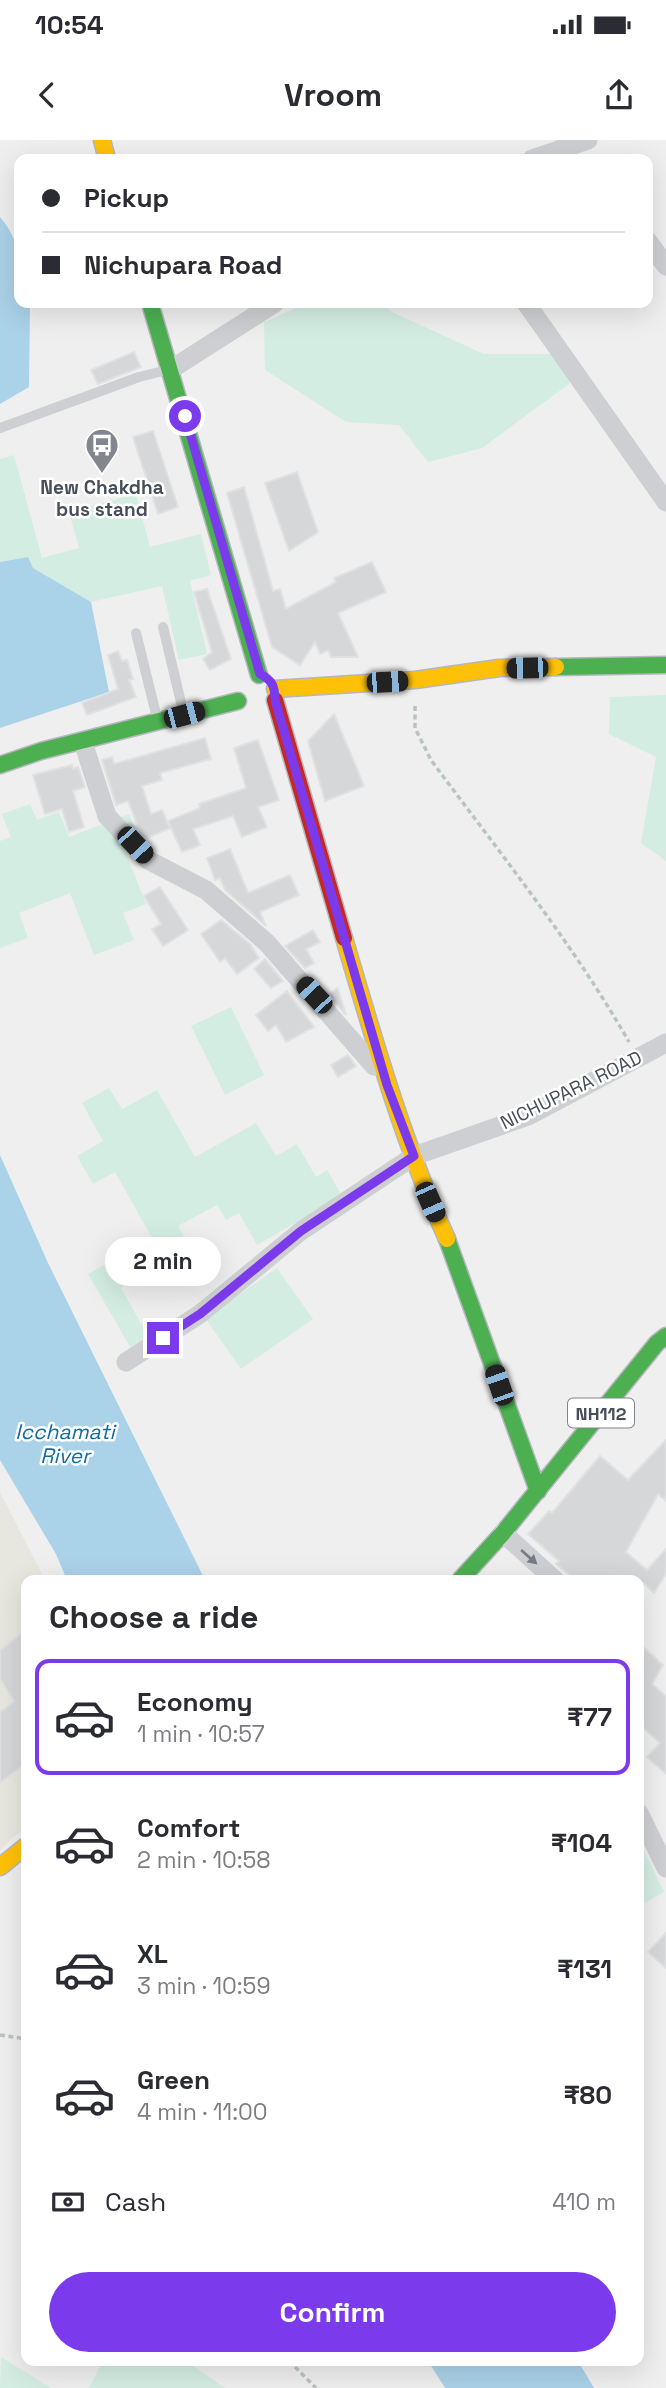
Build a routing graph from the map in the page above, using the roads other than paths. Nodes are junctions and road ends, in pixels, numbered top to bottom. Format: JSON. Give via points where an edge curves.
{"nodes":[{"id":1,"x":588,"y":140,"type":"edge"},
{"id":2,"x":548,"y":154,"type":"edge"},
{"id":3,"x":653,"y":248,"type":"edge"},
{"id":4,"x":666,"y":266,"type":"edge"},
{"id":5,"x":151,"y":308,"type":"edge"},
{"id":6,"x":267,"y":308,"type":"edge"},
{"id":7,"x":530,"y":308,"type":"edge"},
{"id":8,"x":170,"y":370,"type":"junction"},
{"id":9,"x":0,"y":428,"type":"edge"},
{"id":10,"x":666,"y":502,"type":"edge"},
{"id":11,"x":163,"y":627,"type":"dead end"},
{"id":12,"x":136,"y":633,"type":"dead end"},
{"id":13,"x":666,"y":665,"type":"edge"},
{"id":14,"x":260,"y":674,"type":"junction"},
{"id":15,"x":260,"y":703,"type":"junction"},
{"id":16,"x":184,"y":715,"type":"junction"},
{"id":17,"x":158,"y":722,"type":"junction"},
{"id":18,"x":83,"y":743,"type":"junction"},
{"id":19,"x":0,"y":765,"type":"edge"},
{"id":20,"x":666,"y":1043,"type":"edge"},
{"id":21,"x":387,"y":1085,"type":"junction"},
{"id":22,"x":414,"y":1156,"type":"junction"},
{"id":23,"x":666,"y":1336,"type":"edge"},
{"id":24,"x":125,"y":1362,"type":"dead end"},
{"id":25,"x":538,"y":1491,"type":"junction"},
{"id":26,"x":503,"y":1534,"type":"junction"},
{"id":27,"x":465,"y":1575,"type":"edge"},
{"id":28,"x":549,"y":1575,"type":"edge"},
{"id":29,"x":644,"y":1823,"type":"edge"},
{"id":30,"x":21,"y":1850,"type":"edge"},
{"id":31,"x":0,"y":1867,"type":"edge"},
{"id":32,"x":666,"y":1868,"type":"edge"}],
"edges":[{"from":1,"to":2,"type":"street"},
{"from":3,"to":4,"type":"street"},
{"from":5,"to":8,"type":"highway"},
{"from":6,"to":8,"type":"street"},
{"from":7,"to":10,"type":"street"},
{"from":8,"to":9,"type":"lane"},
{"from":8,"to":14,"type":"highway"},
{"from":11,"to":16,"type":"lane"},
{"from":12,"to":17,"type":"lane"},
{"from":13,"to":15,"type":"highway","via":[[499,668]]},
{"from":14,"to":15,"type":"highway","via":[[269,679]]},
{"from":14,"to":15,"type":"highway","via":[[249,675],[236,691]]},
{"from":15,"to":16,"type":"highway"},
{"from":15,"to":21,"type":"highway"},
{"from":16,"to":17,"type":"highway"},
{"from":17,"to":18,"type":"highway"},
{"from":18,"to":19,"type":"highway"},
{"from":18,"to":21,"type":"street","via":[[107,816],[148,860],[206,890],[267,943]]},
{"from":20,"to":22,"type":"street","name":"NICHUPARA ROAD","via":[[528,1116]]},
{"from":21,"to":22,"type":"highway"},
{"from":22,"to":24,"type":"street","name":"NICHUPARA ROAD","via":[[301,1231],[200,1314]]},
{"from":22,"to":25,"type":"highway"},
{"from":23,"to":25,"type":"highway","number":"NH112"},
{"from":25,"to":26,"type":"highway","number":"NH112"},
{"from":26,"to":27,"type":"highway","number":"NH112"},
{"from":26,"to":28,"type":"street","one_way":true},
{"from":29,"to":32,"type":"street"},
{"from":30,"to":31,"type":"highway"}]}
